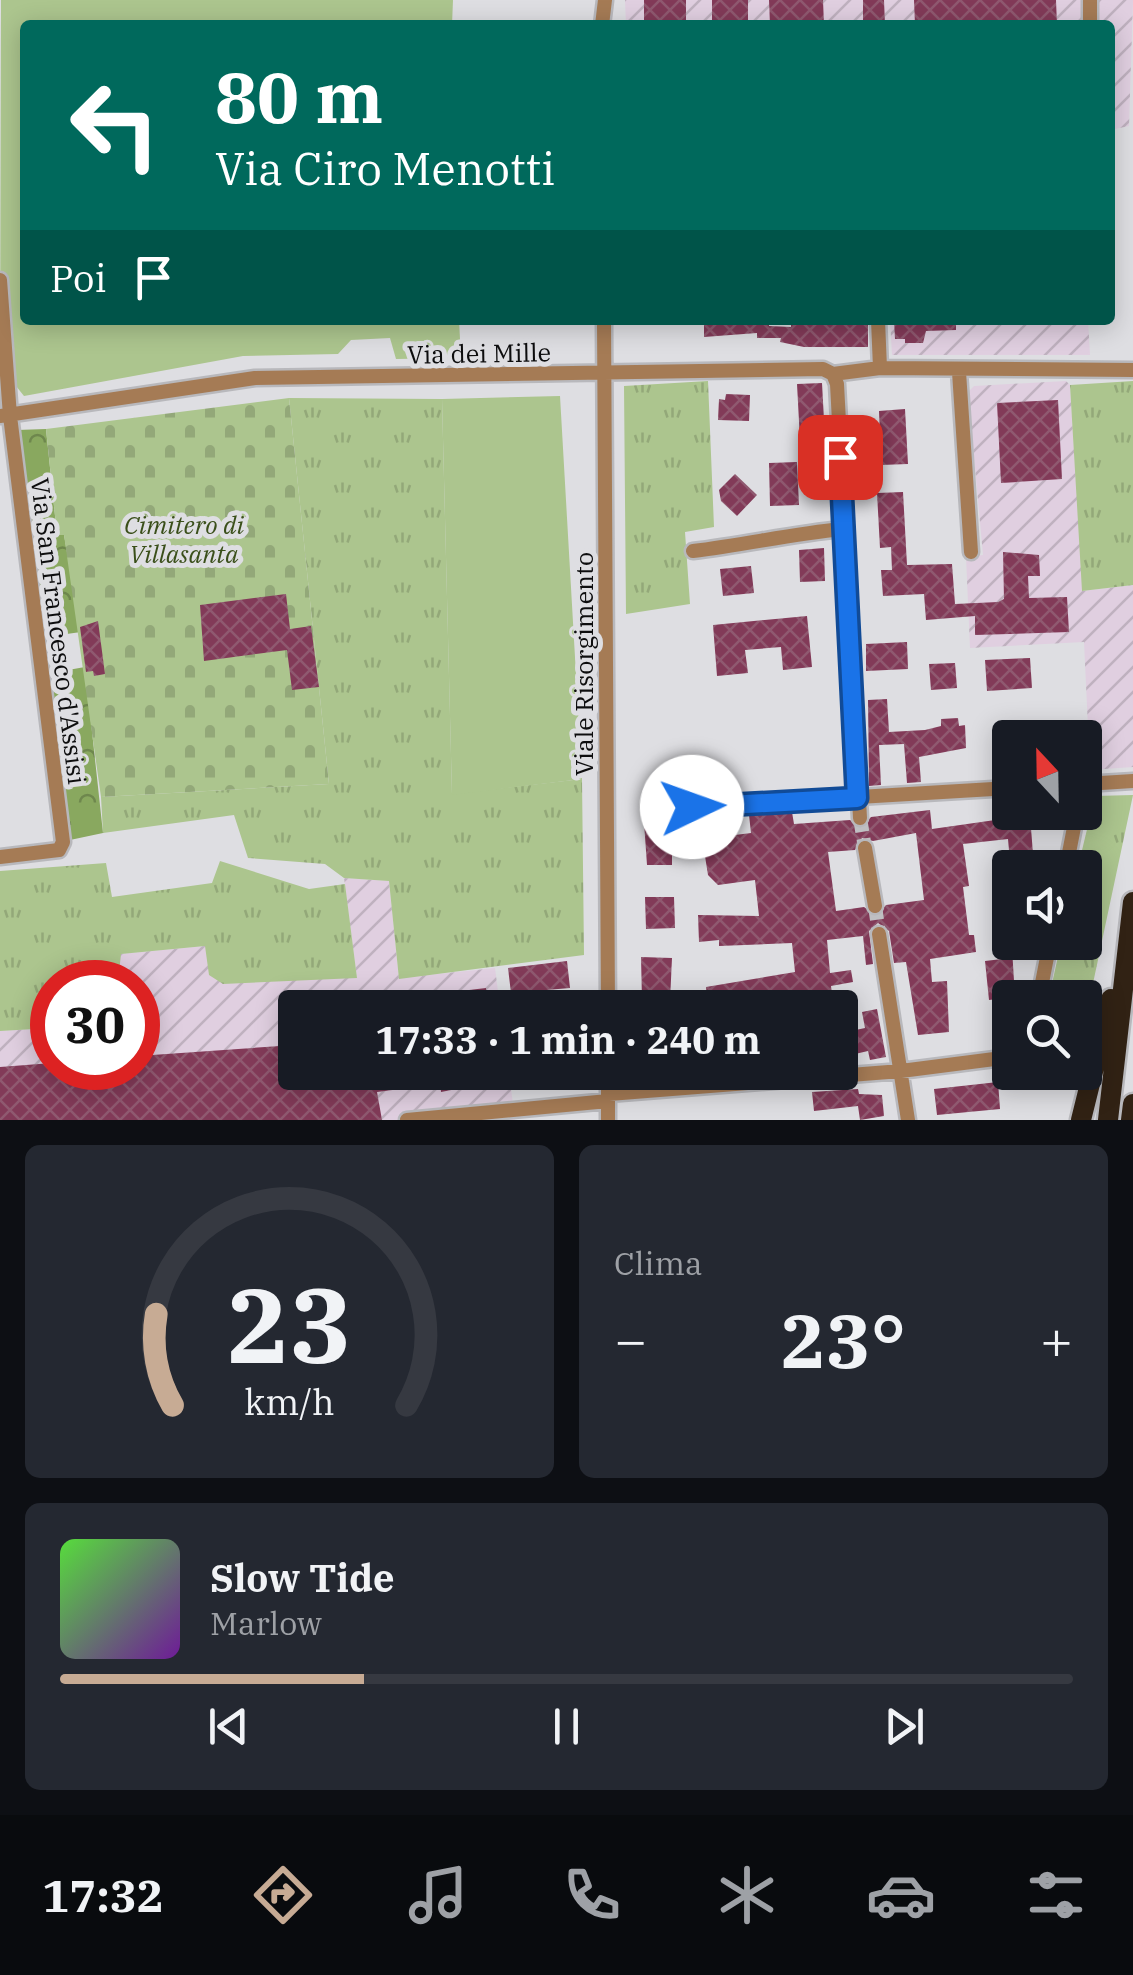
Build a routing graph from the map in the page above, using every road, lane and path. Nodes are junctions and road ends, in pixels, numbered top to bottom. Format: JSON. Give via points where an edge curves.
{"nodes":[{"id":1,"x":0,"y":280,"type":"edge"},
{"id":2,"x":604,"y":325,"type":"edge"},
{"id":3,"x":878,"y":325,"type":"edge"},
{"id":4,"x":880,"y":368,"type":"junction"},
{"id":5,"x":1133,"y":370,"type":"edge"},
{"id":6,"x":959,"y":372,"type":"junction"},
{"id":7,"x":604,"y":374,"type":"junction"},
{"id":8,"x":833,"y":374,"type":"junction"},
{"id":9,"x":5,"y":416,"type":"edge"},
{"id":10,"x":842,"y":529,"type":"junction"},
{"id":11,"x":693,"y":552,"type":"dead end"},
{"id":12,"x":971,"y":552,"type":"dead end"},
{"id":13,"x":1133,"y":781,"type":"edge"},
{"id":14,"x":1102,"y":783,"type":"edge"},
{"id":15,"x":992,"y":789,"type":"edge"},
{"id":16,"x":857,"y":798,"type":"junction"},
{"id":17,"x":692,"y":807,"type":"dead end"},
{"id":18,"x":860,"y":818,"type":"tunnel mouth"},
{"id":19,"x":865,"y":848,"type":"tunnel mouth"},
{"id":20,"x":0,"y":857,"type":"edge"},
{"id":21,"x":874,"y":906,"type":"tunnel mouth"},
{"id":22,"x":1132,"y":911,"type":"edge"},
{"id":23,"x":879,"y":934,"type":"tunnel mouth"},
{"id":24,"x":608,"y":990,"type":"edge"},
{"id":25,"x":992,"y":1059,"type":"edge"},
{"id":26,"x":901,"y":1071,"type":"junction"},
{"id":27,"x":608,"y":1090,"type":"edge"},
{"id":28,"x":608,"y":1097,"type":"junction"},
{"id":29,"x":1133,"y":1104,"type":"edge"},
{"id":30,"x":407,"y":1120,"type":"edge"},
{"id":31,"x":608,"y":1120,"type":"edge"},
{"id":32,"x":908,"y":1120,"type":"edge"},
{"id":33,"x":1081,"y":1120,"type":"edge"},
{"id":34,"x":1108,"y":1120,"type":"edge"},
{"id":35,"x":1131,"y":1120,"type":"edge"}],
"edges":[{"from":1,"to":9,"type":"street","name":"Via San Francesco d'Assisi"},
{"from":2,"to":7,"type":"street","name":"Viale Risorgimento"},
{"from":3,"to":4,"type":"street"},
{"from":4,"to":6,"type":"street","name":"Via dei Mille"},
{"from":4,"to":8,"type":"street","name":"Via dei Mille"},
{"from":5,"to":6,"type":"street","name":"Via dei Mille"},
{"from":6,"to":12,"type":"street"},
{"from":7,"to":8,"type":"street","name":"Via dei Mille"},
{"from":7,"to":9,"type":"street","name":"Via dei Mille","via":[[255,378]]},
{"from":7,"to":24,"type":"street","name":"Viale Risorgimento"},
{"from":8,"to":10,"type":"street"},
{"from":9,"to":20,"type":"street","name":"Via San Francesco d'Assisi","via":[[63,842],[60,850]]},
{"from":10,"to":11,"type":"street"},
{"from":10,"to":16,"type":"street"},
{"from":13,"to":14,"type":"street"},
{"from":15,"to":16,"type":"street"},
{"from":16,"to":17,"type":"street"},
{"from":16,"to":18,"type":"street"},
{"from":19,"to":21,"type":"street"},
{"from":22,"to":33,"type":"highway"},
{"from":22,"to":34,"type":"highway"},
{"from":23,"to":26,"type":"street"},
{"from":25,"to":26,"type":"street"},
{"from":26,"to":28,"type":"street"},
{"from":26,"to":32,"type":"street"},
{"from":27,"to":28,"type":"street"},
{"from":28,"to":30,"type":"street"},
{"from":28,"to":31,"type":"street"},
{"from":29,"to":35,"type":"highway"}]}
